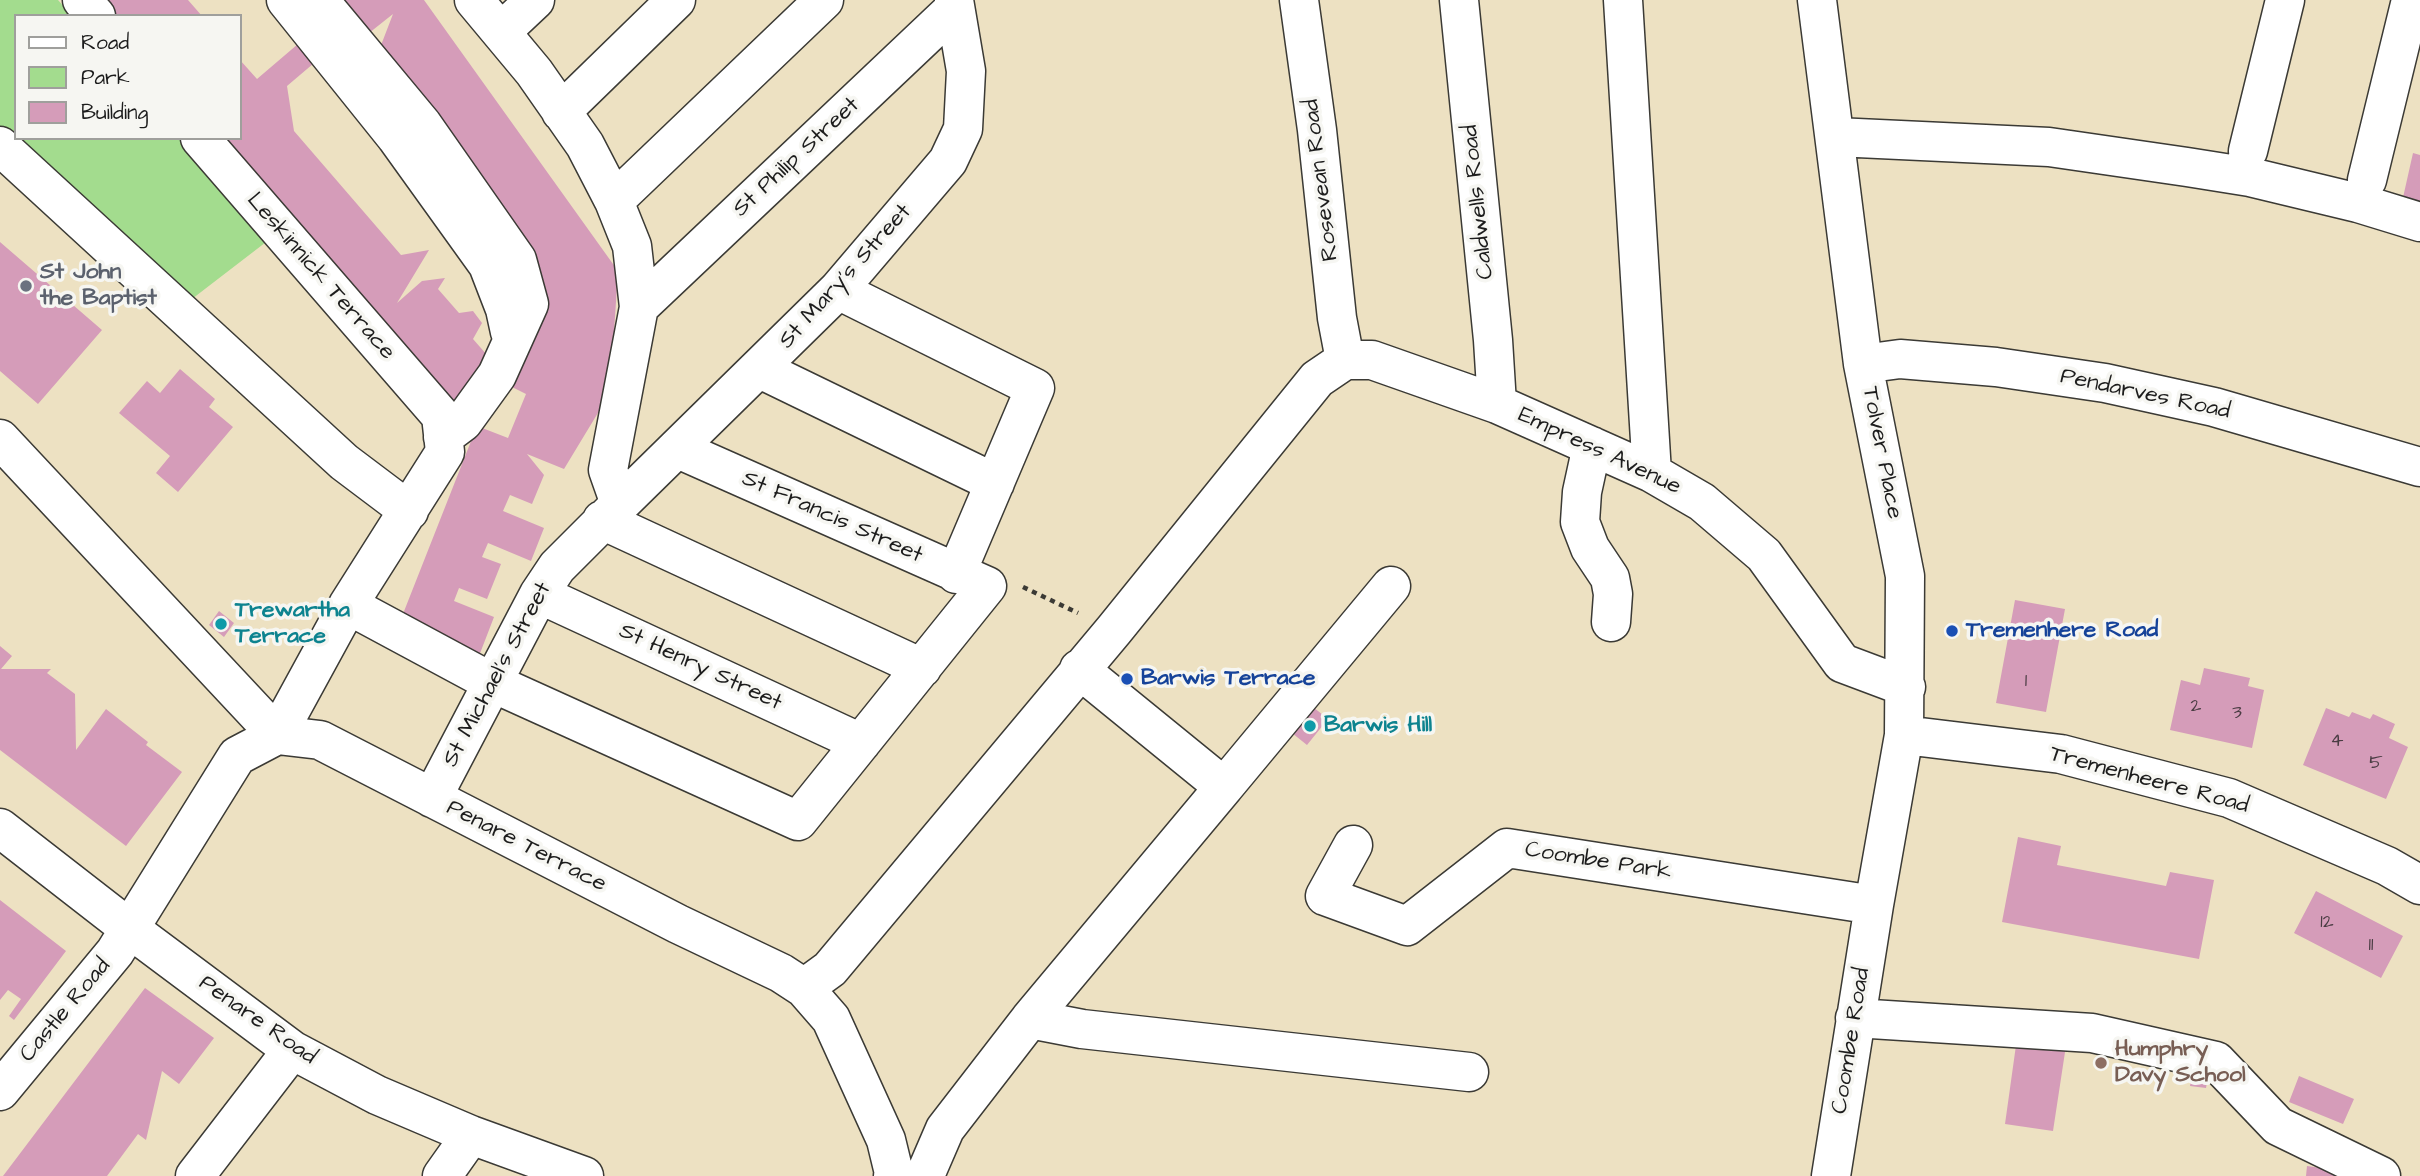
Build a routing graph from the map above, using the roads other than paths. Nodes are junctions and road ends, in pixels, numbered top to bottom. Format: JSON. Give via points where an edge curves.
{"nodes":[{"id":1,"x":82,"y":0,"type":"edge"},
{"id":2,"x":286,"y":0,"type":"edge"},
{"id":3,"x":319,"y":0,"type":"edge"},
{"id":4,"x":474,"y":0,"type":"edge"},
{"id":5,"x":535,"y":0,"type":"edge"},
{"id":6,"x":676,"y":0,"type":"edge"},
{"id":7,"x":824,"y":0,"type":"edge"},
{"id":8,"x":1299,"y":0,"type":"edge"},
{"id":9,"x":1459,"y":0,"type":"edge"},
{"id":10,"x":1623,"y":0,"type":"edge"},
{"id":11,"x":1817,"y":0,"type":"edge"},
{"id":12,"x":2285,"y":0,"type":"edge"},
{"id":13,"x":2411,"y":0,"type":"edge"},
{"id":14,"x":954,"y":4,"type":"edge"},
{"id":15,"x":94,"y":14,"type":"edge"},
{"id":16,"x":501,"y":32,"type":"junction"},
{"id":17,"x":561,"y":112,"type":"junction"},
{"id":18,"x":1836,"y":137,"type":"junction"},
{"id":19,"x":202,"y":140,"type":"edge"},
{"id":20,"x":0,"y":146,"type":"edge"},
{"id":21,"x":2248,"y":151,"type":"dead end"},
{"id":22,"x":2367,"y":180,"type":"dead end"},
{"id":23,"x":614,"y":201,"type":"junction"},
{"id":24,"x":2420,"y":222,"type":"edge"},
{"id":25,"x":838,"y":290,"type":"junction"},
{"id":26,"x":639,"y":307,"type":"junction"},
{"id":27,"x":512,"y":345,"type":"junction"},
{"id":28,"x":1345,"y":360,"type":"junction"},
{"id":29,"x":1863,"y":364,"type":"junction"},
{"id":30,"x":760,"y":369,"type":"junction"},
{"id":31,"x":1497,"y":404,"type":"junction"},
{"id":32,"x":442,"y":426,"type":"junction"},
{"id":33,"x":0,"y":439,"type":"edge"},
{"id":34,"x":1592,"y":446,"type":"junction"},
{"id":35,"x":678,"y":449,"type":"junction"},
{"id":36,"x":2420,"y":467,"type":"edge"},
{"id":37,"x":1652,"y":473,"type":"junction"},
{"id":38,"x":995,"y":483,"type":"junction"},
{"id":39,"x":409,"y":511,"type":"junction"},
{"id":40,"x":611,"y":512,"type":"junction"},
{"id":41,"x":972,"y":580,"type":"junction"},
{"id":42,"x":1391,"y":586,"type":"dead end"},
{"id":43,"x":539,"y":594,"type":"junction"},
{"id":44,"x":348,"y":605,"type":"junction"},
{"id":45,"x":1611,"y":622,"type":"dead end"},
{"id":46,"x":922,"y":668,"type":"junction"},
{"id":47,"x":1079,"y":669,"type":"junction"},
{"id":48,"x":493,"y":683,"type":"junction"},
{"id":49,"x":1906,"y":687,"type":"junction"},
{"id":50,"x":277,"y":735,"type":"junction"},
{"id":51,"x":1905,"y":735,"type":"junction"},
{"id":52,"x":861,"y":743,"type":"junction"},
{"id":53,"x":1224,"y":787,"type":"junction"},
{"id":54,"x":432,"y":798,"type":"junction"},
{"id":55,"x":0,"y":828,"type":"edge"},
{"id":56,"x":1353,"y":845,"type":"dead end"},
{"id":57,"x":2420,"y":885,"type":"edge"},
{"id":58,"x":1874,"y":905,"type":"junction"},
{"id":59,"x":130,"y":929,"type":"junction"},
{"id":60,"x":804,"y":988,"type":"junction"},
{"id":61,"x":1856,"y":1018,"type":"junction"},
{"id":62,"x":1030,"y":1019,"type":"junction"},
{"id":63,"x":292,"y":1050,"type":"junction"},
{"id":64,"x":1469,"y":1072,"type":"dead end"},
{"id":65,"x":0,"y":1091,"type":"edge"},
{"id":66,"x":471,"y":1135,"type":"junction"},
{"id":67,"x":916,"y":1175,"type":"edge"},
{"id":68,"x":195,"y":1176,"type":"edge"},
{"id":69,"x":442,"y":1176,"type":"edge"},
{"id":70,"x":584,"y":1176,"type":"edge"},
{"id":71,"x":1831,"y":1176,"type":"edge"},
{"id":72,"x":2381,"y":1176,"type":"edge"}],
"edges":[{"from":1,"to":15,"type":"street"},
{"from":2,"to":27,"type":"street","via":[[396,137],[488,265],[505,309]]},
{"from":3,"to":27,"type":"street","via":[[422,124],[517,260],[529,304]]},
{"from":4,"to":16,"type":"street"},
{"from":5,"to":16,"type":"street"},
{"from":6,"to":17,"type":"street"},
{"from":7,"to":23,"type":"street"},
{"from":8,"to":28,"type":"street","name":"Rosevean Road"},
{"from":9,"to":31,"type":"street","name":"Caldwells Road"},
{"from":10,"to":37,"type":"street"},
{"from":11,"to":18,"type":"street","name":"Tolver Place"},
{"from":12,"to":21,"type":"street"},
{"from":13,"to":22,"type":"street"},
{"from":14,"to":25,"type":"street","name":"St Mary's Street","via":[[966,72],[963,128],[948,161]]},
{"from":14,"to":26,"type":"street","name":"St Philip Street"},
{"from":16,"to":17,"type":"street"},
{"from":17,"to":23,"type":"street","via":[[585,145]]},
{"from":18,"to":24,"type":"street","via":[[2049,147],[2187,167],[2250,177]]},
{"from":18,"to":29,"type":"street","name":"Tolver Place"},
{"from":19,"to":32,"type":"street","name":"Leskinnick Terrace"},
{"from":20,"to":39,"type":"street","via":[[344,462]]},
{"from":23,"to":26,"type":"street","via":[[632,246]]},
{"from":25,"to":30,"type":"street","name":"St Mary's Street"},
{"from":25,"to":38,"type":"street","via":[[1035,388]]},
{"from":26,"to":40,"type":"street","via":[[608,470]]},
{"from":27,"to":32,"type":"street","via":[[498,375],[463,422]]},
{"from":28,"to":31,"type":"street","name":"Empress Avenue","via":[[1372,360]]},
{"from":28,"to":47,"type":"street","via":[[1317,379]]},
{"from":29,"to":36,"type":"street","name":"Pendarves Road","via":[[1900,359],[2105,383],[2214,407]]},
{"from":29,"to":49,"type":"street","name":"Tolver Place","via":[[1905,576]]},
{"from":30,"to":35,"type":"street","name":"St Mary's Street"},
{"from":30,"to":38,"type":"street"},
{"from":31,"to":34,"type":"street","name":"Empress Avenue"},
{"from":32,"to":39,"type":"street","via":[[445,453]]},
{"from":33,"to":50,"type":"street"},
{"from":34,"to":37,"type":"street","name":"Empress Avenue"},
{"from":34,"to":45,"type":"street","via":[[1580,522],[1610,578]]},
{"from":35,"to":40,"type":"street","name":"St Mary's Street"},
{"from":35,"to":41,"type":"street","name":"St Francis Street"},
{"from":37,"to":49,"type":"street","name":"Empress Avenue","via":[[1702,502],[1765,555],[1842,663]]},
{"from":38,"to":41,"type":"street"},
{"from":39,"to":44,"type":"street"},
{"from":40,"to":43,"type":"street","name":"St Michael's Street","via":[[557,567]]},
{"from":40,"to":46,"type":"street"},
{"from":41,"to":46,"type":"street"},
{"from":42,"to":53,"type":"street"},
{"from":43,"to":48,"type":"street","name":"St Michael's Street"},
{"from":43,"to":52,"type":"street","name":"St Henry Street"},
{"from":44,"to":48,"type":"street"},
{"from":44,"to":50,"type":"street"},
{"from":46,"to":52,"type":"street"},
{"from":47,"to":53,"type":"street"},
{"from":47,"to":60,"type":"street","via":[[830,969]]},
{"from":48,"to":52,"type":"street","via":[[799,821]]},
{"from":48,"to":54,"type":"street","name":"St Michael's Street"},
{"from":49,"to":51,"type":"street","name":"Tolver Place"},
{"from":50,"to":54,"type":"street","name":"Penare Terrace","via":[[320,740]]},
{"from":50,"to":59,"type":"street","via":[[237,756]]},
{"from":51,"to":57,"type":"street","name":"Tremenheere Road","via":[[2061,754],[2229,798],[2387,866]]},
{"from":51,"to":58,"type":"street","name":"Tolver Place"},
{"from":53,"to":62,"type":"street"},
{"from":54,"to":60,"type":"street","name":"Penare Terrace","via":[[678,925],[781,972]]},
{"from":55,"to":59,"type":"street","name":"Penare Road"},
{"from":56,"to":58,"type":"street","name":"Coombe Park","via":[[1325,896],[1407,926],[1507,848]]},
{"from":58,"to":61,"type":"street","name":"Coombe Road"},
{"from":59,"to":63,"type":"street","name":"Penare Road"},
{"from":59,"to":65,"type":"street","name":"Castle Road"},
{"from":60,"to":67,"type":"street","name":"Penare Terrace","via":[[831,1019],[886,1140]]},
{"from":61,"to":71,"type":"street","name":"Coombe Road"},
{"from":61,"to":72,"type":"street","via":[[2092,1033],[2216,1061],[2278,1126]]},
{"from":62,"to":64,"type":"street","via":[[1082,1029]]},
{"from":62,"to":67,"type":"street","via":[[945,1129]]},
{"from":63,"to":66,"type":"street","name":"Penare Road","via":[[377,1095]]},
{"from":63,"to":68,"type":"street"},
{"from":66,"to":69,"type":"street"},
{"from":66,"to":70,"type":"street","name":"Penare Road"}]}
